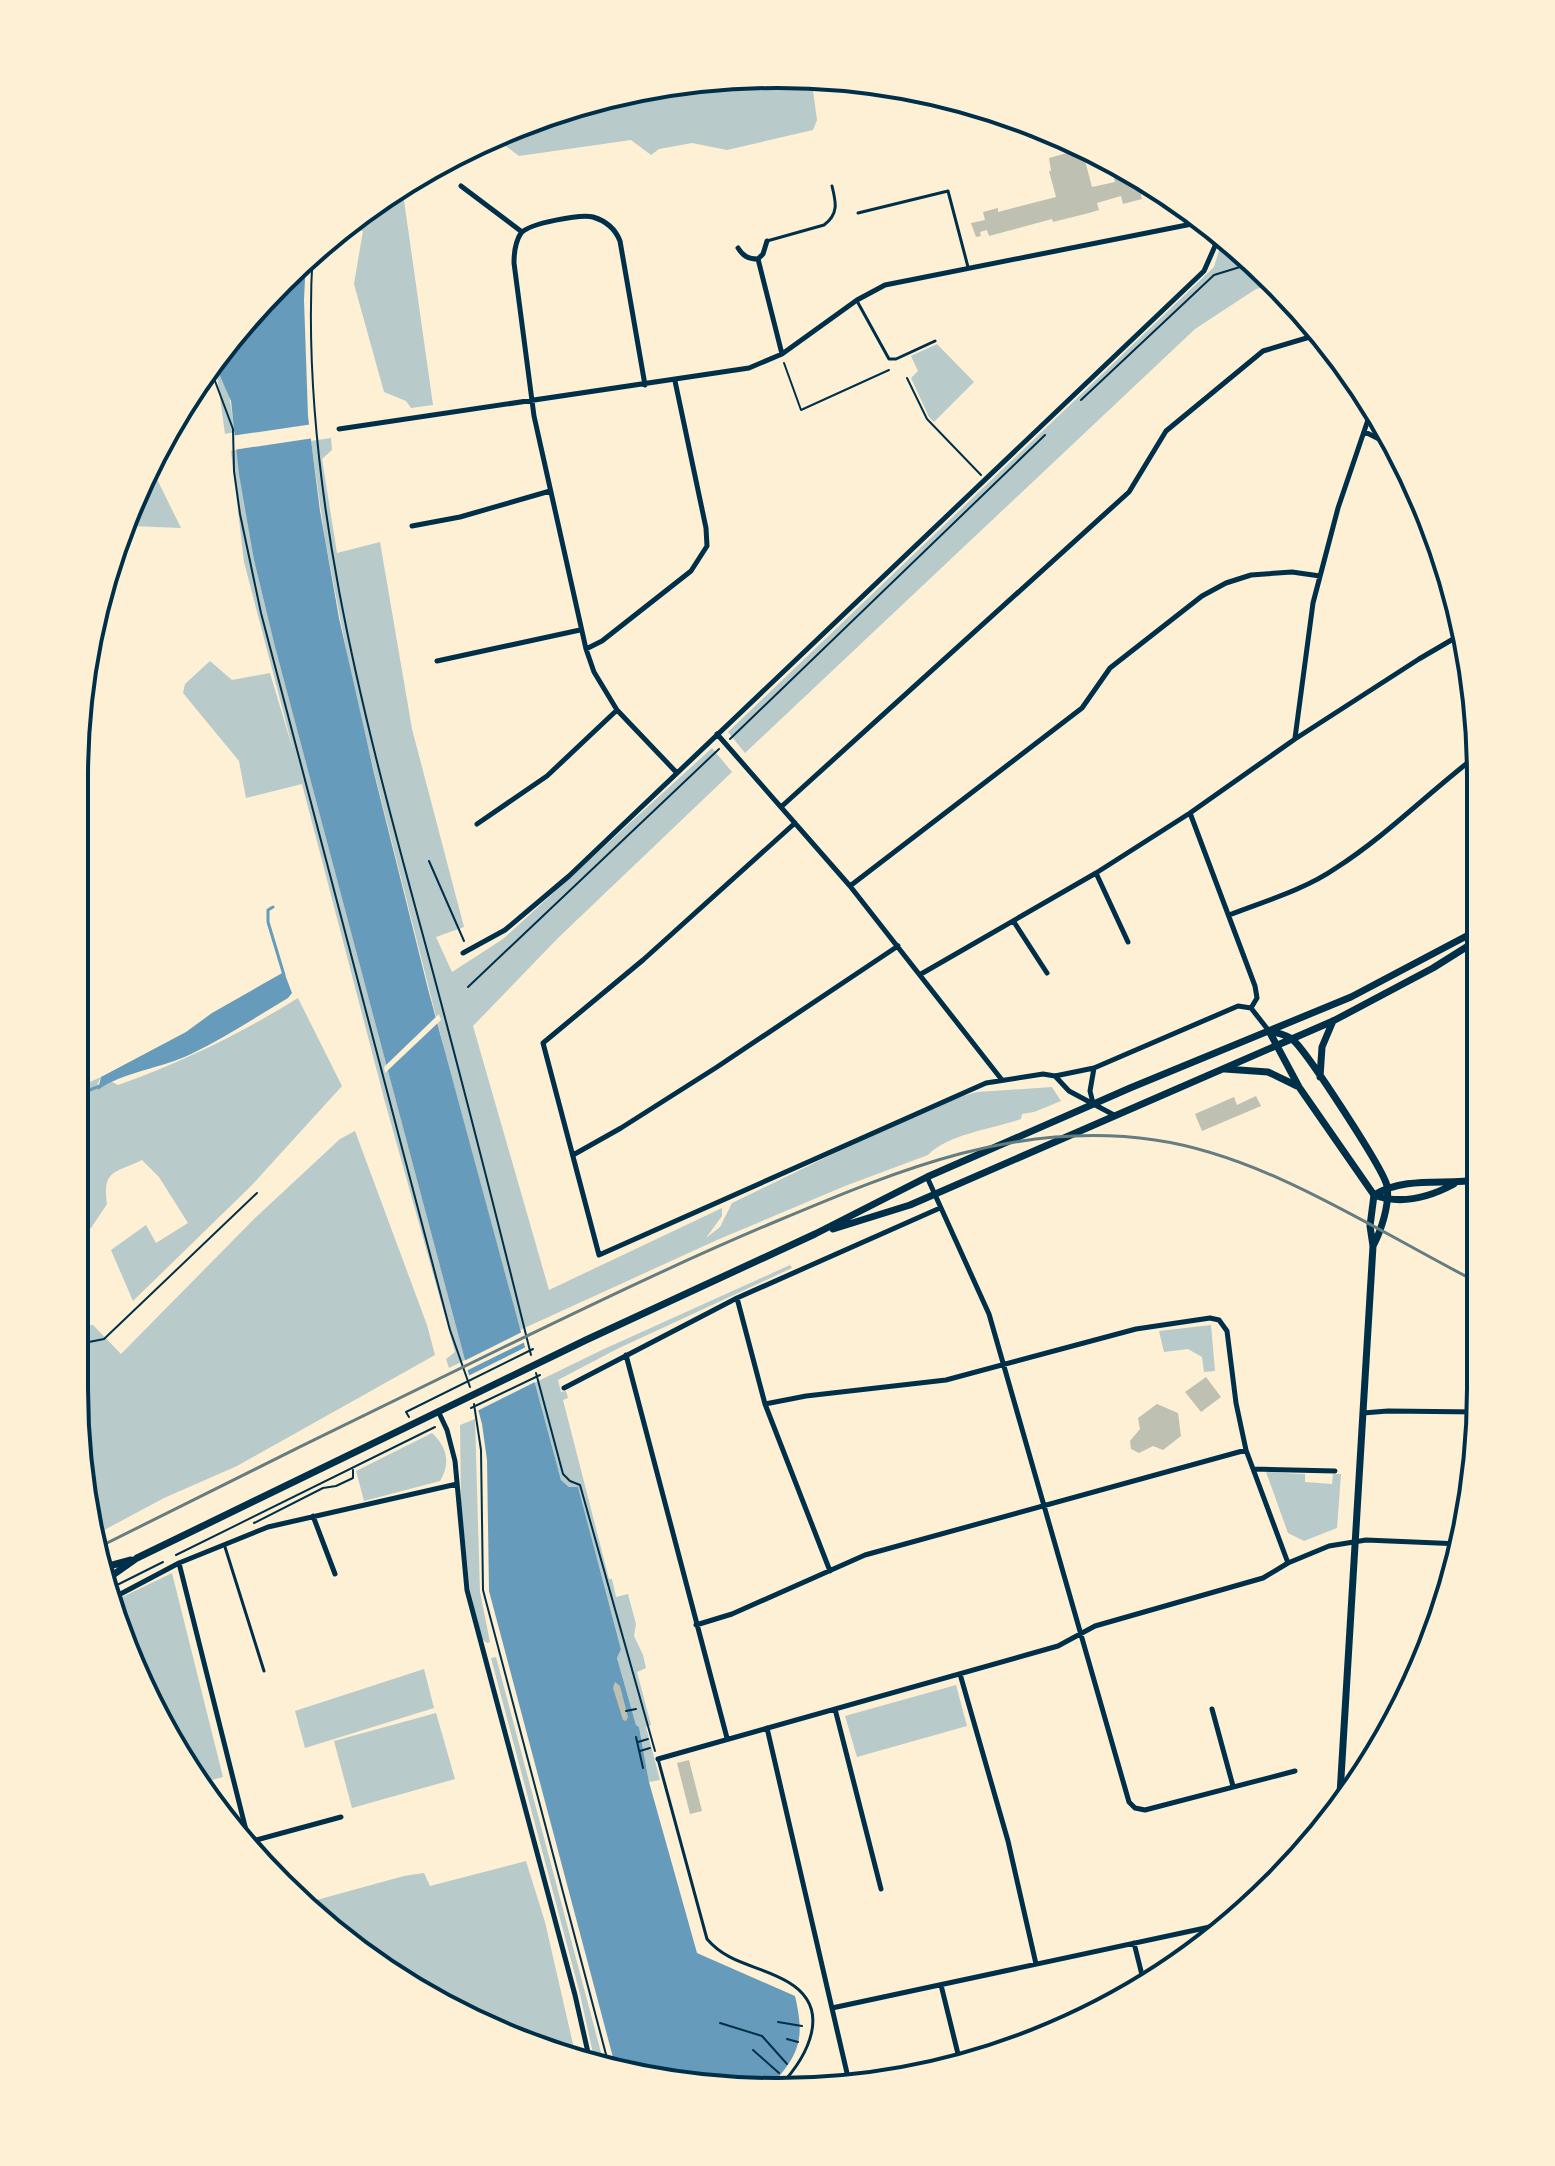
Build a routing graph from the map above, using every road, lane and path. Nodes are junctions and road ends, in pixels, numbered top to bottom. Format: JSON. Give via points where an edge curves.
{"nodes":[{"id":1,"x":461,"y":186,"type":"dead end"},
{"id":2,"x":832,"y":186,"type":"dead end"},
{"id":3,"x":858,"y":213,"type":"dead end"},
{"id":4,"x":1189,"y":224,"type":"edge"},
{"id":5,"x":522,"y":232,"type":"junction"},
{"id":6,"x":767,"y":241,"type":"joint"},
{"id":7,"x":1215,"y":245,"type":"edge"},
{"id":8,"x":738,"y":248,"type":"dead end"},
{"id":9,"x":758,"y":259,"type":"junction"},
{"id":10,"x":968,"y":267,"type":"junction"},
{"id":11,"x":1240,"y":267,"type":"edge"},
{"id":12,"x":312,"y":269,"type":"edge"},
{"id":13,"x":857,"y":300,"type":"junction"},
{"id":14,"x":1308,"y":338,"type":"edge"},
{"id":15,"x":935,"y":341,"type":"dead end"},
{"id":16,"x":782,"y":354,"type":"junction"},
{"id":17,"x":889,"y":370,"type":"dead end"},
{"id":18,"x":907,"y":378,"type":"dead end"},
{"id":19,"x":214,"y":380,"type":"edge"},
{"id":20,"x":675,"y":381,"type":"junction"},
{"id":21,"x":645,"y":385,"type":"junction"},
{"id":22,"x":532,"y":401,"type":"junction"},
{"id":23,"x":1072,"y":409,"type":"dead end"},
{"id":24,"x":1368,"y":422,"type":"edge"},
{"id":25,"x":339,"y":429,"type":"dead end"},
{"id":26,"x":1365,"y":432,"type":"junction"},
{"id":27,"x":1046,"y":434,"type":"dead end"},
{"id":28,"x":1378,"y":438,"type":"edge"},
{"id":29,"x":985,"y":479,"type":"junction"},
{"id":30,"x":550,"y":491,"type":"junction"},
{"id":31,"x":412,"y":526,"type":"dead end"},
{"id":32,"x":1320,"y":576,"type":"junction"},
{"id":33,"x":580,"y":630,"type":"junction"},
{"id":34,"x":1453,"y":639,"type":"edge"},
{"id":35,"x":586,"y":649,"type":"junction"},
{"id":36,"x":437,"y":661,"type":"dead end"},
{"id":37,"x":617,"y":710,"type":"junction"},
{"id":38,"x":717,"y":734,"type":"junction"},
{"id":39,"x":1295,"y":739,"type":"junction"},
{"id":40,"x":725,"y":743,"type":"junction"},
{"id":41,"x":1467,"y":764,"type":"edge"},
{"id":42,"x":677,"y":773,"type":"junction"},
{"id":43,"x":781,"y":807,"type":"junction"},
{"id":44,"x":1190,"y":813,"type":"junction"},
{"id":45,"x":795,"y":823,"type":"junction"},
{"id":46,"x":477,"y":824,"type":"dead end"},
{"id":47,"x":429,"y":861,"type":"dead end"},
{"id":48,"x":1096,"y":873,"type":"junction"},
{"id":49,"x":850,"y":886,"type":"junction"},
{"id":50,"x":1229,"y":915,"type":"junction"},
{"id":51,"x":1014,"y":922,"type":"junction"},
{"id":52,"x":1467,"y":936,"type":"edge"},
{"id":53,"x":1128,"y":942,"type":"dead end"},
{"id":54,"x":898,"y":946,"type":"junction"},
{"id":55,"x":1467,"y":947,"type":"edge"},
{"id":56,"x":475,"y":948,"type":"junction"},
{"id":57,"x":463,"y":953,"type":"dead end"},
{"id":58,"x":1047,"y":973,"type":"dead end"},
{"id":59,"x":921,"y":974,"type":"junction"},
{"id":60,"x":468,"y":987,"type":"dead end"},
{"id":61,"x":1251,"y":1008,"type":"junction"},
{"id":62,"x":1333,"y":1021,"type":"junction"},
{"id":63,"x":1269,"y":1031,"type":"junction"},
{"id":64,"x":1292,"y":1038,"type":"junction"},
{"id":65,"x":1278,"y":1044,"type":"junction"},
{"id":66,"x":1094,"y":1068,"type":"junction"},
{"id":67,"x":1223,"y":1068,"type":"junction"},
{"id":68,"x":1055,"y":1076,"type":"junction"},
{"id":69,"x":1320,"y":1079,"type":"junction"},
{"id":70,"x":1002,"y":1080,"type":"junction"},
{"id":71,"x":1299,"y":1087,"type":"junction"},
{"id":72,"x":1093,"y":1104,"type":"junction"},
{"id":73,"x":1114,"y":1115,"type":"junction"},
{"id":74,"x":573,"y":1155,"type":"junction"},
{"id":75,"x":927,"y":1177,"type":"junction"},
{"id":76,"x":1467,"y":1182,"type":"edge"},
{"id":77,"x":1454,"y":1184,"type":"junction"},
{"id":78,"x":1387,"y":1187,"type":"junction"},
{"id":79,"x":257,"y":1193,"type":"dead end"},
{"id":80,"x":934,"y":1194,"type":"junction"},
{"id":81,"x":1374,"y":1195,"type":"junction"},
{"id":82,"x":1387,"y":1200,"type":"junction"},
{"id":83,"x":940,"y":1208,"type":"junction"},
{"id":84,"x":815,"y":1234,"type":"junction"},
{"id":85,"x":1373,"y":1246,"type":"junction"},
{"id":86,"x":737,"y":1298,"type":"junction"},
{"id":87,"x":88,"y":1342,"type":"edge"},
{"id":88,"x":533,"y":1349,"type":"dead end"},
{"id":89,"x":626,"y":1355,"type":"junction"},
{"id":90,"x":1005,"y":1363,"type":"junction"},
{"id":91,"x":540,"y":1375,"type":"dead end"},
{"id":92,"x":470,"y":1388,"type":"dead end"},
{"id":93,"x":564,"y":1388,"type":"dead end"},
{"id":94,"x":471,"y":1400,"type":"junction"},
{"id":95,"x":765,"y":1404,"type":"junction"},
{"id":96,"x":471,"y":1408,"type":"dead end"},
{"id":97,"x":406,"y":1412,"type":"dead end"},
{"id":98,"x":1466,"y":1412,"type":"edge"},
{"id":99,"x":439,"y":1413,"type":"junction"},
{"id":100,"x":1363,"y":1413,"type":"junction"},
{"id":101,"x":444,"y":1422,"type":"junction"},
{"id":102,"x":1246,"y":1450,"type":"junction"},
{"id":103,"x":353,"y":1469,"type":"junction"},
{"id":104,"x":1253,"y":1469,"type":"junction"},
{"id":105,"x":1335,"y":1471,"type":"dead end"},
{"id":106,"x":457,"y":1484,"type":"junction"},
{"id":107,"x":1046,"y":1505,"type":"junction"},
{"id":108,"x":313,"y":1516,"type":"junction"},
{"id":109,"x":253,"y":1524,"type":"dead end"},
{"id":110,"x":1355,"y":1541,"type":"junction"},
{"id":111,"x":224,"y":1543,"type":"junction"},
{"id":112,"x":1449,"y":1544,"type":"edge"},
{"id":113,"x":137,"y":1558,"type":"junction"},
{"id":114,"x":179,"y":1563,"type":"junction"},
{"id":115,"x":1288,"y":1563,"type":"junction"},
{"id":116,"x":111,"y":1565,"type":"edge"},
{"id":117,"x":830,"y":1571,"type":"junction"},
{"id":118,"x":335,"y":1574,"type":"dead end"},
{"id":119,"x":113,"y":1575,"type":"edge"},
{"id":120,"x":117,"y":1585,"type":"edge"},
{"id":121,"x":120,"y":1594,"type":"edge"},
{"id":122,"x":696,"y":1625,"type":"junction"},
{"id":123,"x":1081,"y":1633,"type":"junction"},
{"id":124,"x":264,"y":1671,"type":"dead end"},
{"id":125,"x":960,"y":1674,"type":"junction"},
{"id":126,"x":636,"y":1709,"type":"dead end"},
{"id":127,"x":835,"y":1709,"type":"junction"},
{"id":128,"x":1212,"y":1709,"type":"dead end"},
{"id":129,"x":626,"y":1711,"type":"dead end"},
{"id":130,"x":767,"y":1728,"type":"junction"},
{"id":131,"x":636,"y":1737,"type":"dead end"},
{"id":132,"x":727,"y":1738,"type":"junction"},
{"id":133,"x":648,"y":1739,"type":"dead end"},
{"id":134,"x":637,"y":1742,"type":"junction"},
{"id":135,"x":650,"y":1748,"type":"dead end"},
{"id":136,"x":639,"y":1751,"type":"junction"},
{"id":137,"x":658,"y":1759,"type":"junction"},
{"id":138,"x":643,"y":1768,"type":"dead end"},
{"id":139,"x":1295,"y":1771,"type":"dead end"},
{"id":140,"x":1233,"y":1786,"type":"junction"},
{"id":141,"x":1340,"y":1787,"type":"edge"},
{"id":142,"x":341,"y":1817,"type":"dead end"},
{"id":143,"x":245,"y":1826,"type":"edge"},
{"id":144,"x":256,"y":1840,"type":"edge"},
{"id":145,"x":881,"y":1889,"type":"dead end"},
{"id":146,"x":1207,"y":1927,"type":"edge"},
{"id":147,"x":1134,"y":1943,"type":"junction"},
{"id":148,"x":1036,"y":1964,"type":"junction"},
{"id":149,"x":1142,"y":1974,"type":"edge"},
{"id":150,"x":941,"y":1984,"type":"junction"},
{"id":151,"x":832,"y":2008,"type":"junction"},
{"id":152,"x":778,"y":2022,"type":"dead end"},
{"id":153,"x":720,"y":2023,"type":"dead end"},
{"id":154,"x":802,"y":2026,"type":"dead end"},
{"id":155,"x":787,"y":2039,"type":"dead end"},
{"id":156,"x":798,"y":2042,"type":"dead end"},
{"id":157,"x":753,"y":2050,"type":"dead end"},
{"id":158,"x":588,"y":2051,"type":"edge"},
{"id":159,"x":958,"y":2054,"type":"edge"},
{"id":160,"x":607,"y":2057,"type":"edge"},
{"id":161,"x":793,"y":2071,"type":"junction"},
{"id":162,"x":847,"y":2074,"type":"edge"},
{"id":163,"x":783,"y":2078,"type":"edge"},
{"id":164,"x":787,"y":2078,"type":"edge"}],
"edges":[{"from":1,"to":5,"type":"street"},
{"from":2,"to":6,"type":"lane","via":[[832,219]]},
{"from":3,"to":10,"type":"lane","via":[[948,191]]},
{"from":4,"to":10,"type":"street"},
{"from":5,"to":21,"type":"street","via":[[537,224],[589,216],[616,230]]},
{"from":5,"to":22,"type":"street","via":[[514,263]]},
{"from":6,"to":9,"type":"street"},
{"from":7,"to":29,"type":"street","via":[[1204,271]]},
{"from":8,"to":9,"type":"street"},
{"from":9,"to":16,"type":"street"},
{"from":10,"to":13,"type":"street","via":[[885,285]]},
{"from":11,"to":23,"type":"path","via":[[1214,275]]},
{"from":12,"to":137,"type":"path","via":[[313,406],[338,576],[389,813],[563,1474],[580,1485]]},
{"from":13,"to":15,"type":"lane","via":[[889,359]]},
{"from":13,"to":16,"type":"street"},
{"from":14,"to":43,"type":"street","via":[[1263,351],[1166,431],[1129,492]]},
{"from":16,"to":17,"type":"path","via":[[801,410]]},
{"from":16,"to":20,"type":"street","via":[[749,368]]},
{"from":18,"to":29,"type":"path","via":[[927,419]]},
{"from":19,"to":92,"type":"path","via":[[233,429],[240,514],[261,613],[450,1330]]},
{"from":20,"to":21,"type":"street"},
{"from":20,"to":35,"type":"street","via":[[707,546],[691,571]]},
{"from":21,"to":22,"type":"street"},
{"from":22,"to":25,"type":"street"},
{"from":22,"to":30,"type":"street"},
{"from":24,"to":26,"type":"street"},
{"from":26,"to":28,"type":"street"},
{"from":26,"to":32,"type":"street"},
{"from":27,"to":40,"type":"path"},
{"from":29,"to":38,"type":"street"},
{"from":30,"to":31,"type":"street"},
{"from":30,"to":33,"type":"street"},
{"from":32,"to":39,"type":"street"},
{"from":32,"to":49,"type":"street","via":[[1251,575],[1202,596],[1110,668],[1082,708]]},
{"from":33,"to":35,"type":"street"},
{"from":33,"to":36,"type":"street"},
{"from":34,"to":39,"type":"street"},
{"from":35,"to":37,"type":"street"},
{"from":37,"to":42,"type":"street"},
{"from":37,"to":46,"type":"street","via":[[547,776]]},
{"from":38,"to":40,"type":"street"},
{"from":38,"to":42,"type":"street"},
{"from":39,"to":44,"type":"street"},
{"from":40,"to":43,"type":"street"},
{"from":40,"to":60,"type":"path"},
{"from":41,"to":50,"type":"street","via":[[1334,870]]},
{"from":42,"to":56,"type":"street","via":[[569,876]]},
{"from":43,"to":45,"type":"street"},
{"from":44,"to":48,"type":"street"},
{"from":44,"to":50,"type":"street"},
{"from":45,"to":49,"type":"street"},
{"from":45,"to":74,"type":"street","via":[[543,1043]]},
{"from":47,"to":56,"type":"path","via":[[466,944]]},
{"from":48,"to":51,"type":"street"},
{"from":48,"to":53,"type":"street"},
{"from":49,"to":54,"type":"street"},
{"from":50,"to":61,"type":"street","via":[[1255,986],[1257,998]]},
{"from":51,"to":58,"type":"street"},
{"from":51,"to":59,"type":"street"},
{"from":52,"to":63,"type":"main road","via":[[1374,986]]},
{"from":54,"to":59,"type":"street"},
{"from":54,"to":74,"type":"street"},
{"from":55,"to":62,"type":"main road"},
{"from":56,"to":57,"type":"street"},
{"from":59,"to":70,"type":"street"},
{"from":61,"to":63,"type":"street"},
{"from":61,"to":66,"type":"street","via":[[1238,1006]]},
{"from":62,"to":64,"type":"main road"},
{"from":62,"to":69,"type":"main road","via":[[1322,1047]]},
{"from":63,"to":64,"type":"main road"},
{"from":63,"to":65,"type":"main road"},
{"from":63,"to":72,"type":"main road"},
{"from":64,"to":65,"type":"main road"},
{"from":64,"to":69,"type":"main road"},
{"from":65,"to":67,"type":"main road"},
{"from":65,"to":71,"type":"main road"},
{"from":66,"to":68,"type":"street"},
{"from":66,"to":72,"type":"street"},
{"from":67,"to":71,"type":"main road","via":[[1268,1072]]},
{"from":67,"to":73,"type":"main road"},
{"from":68,"to":70,"type":"street"},
{"from":68,"to":72,"type":"street"},
{"from":69,"to":78,"type":"main road"},
{"from":70,"to":74,"type":"street","via":[[959,1093],[599,1255]]},
{"from":71,"to":81,"type":"main road"},
{"from":72,"to":73,"type":"street"},
{"from":72,"to":75,"type":"main road"},
{"from":73,"to":80,"type":"main road"},
{"from":75,"to":80,"type":"street"},
{"from":75,"to":84,"type":"main road"},
{"from":76,"to":77,"type":"main road"},
{"from":77,"to":78,"type":"main road","via":[[1435,1180]]},
{"from":77,"to":82,"type":"main road","via":[[1436,1194]]},
{"from":78,"to":81,"type":"main road"},
{"from":78,"to":82,"type":"main road"},
{"from":79,"to":87,"type":"path","via":[[104,1339]]},
{"from":80,"to":83,"type":"street"},
{"from":80,"to":84,"type":"main road"},
{"from":81,"to":82,"type":"main road"},
{"from":81,"to":85,"type":"main road"},
{"from":82,"to":85,"type":"main road"},
{"from":83,"to":86,"type":"street"},
{"from":83,"to":90,"type":"street","via":[[989,1314]]},
{"from":84,"to":94,"type":"main road"},
{"from":85,"to":100,"type":"main road"},
{"from":86,"to":89,"type":"street"},
{"from":86,"to":95,"type":"street"},
{"from":88,"to":97,"type":"path"},
{"from":89,"to":93,"type":"street"},
{"from":89,"to":122,"type":"street"},
{"from":90,"to":95,"type":"street","via":[[946,1380]]},
{"from":90,"to":102,"type":"street","via":[[1160,1324],[1219,1320],[1227,1331]]},
{"from":90,"to":107,"type":"street"},
{"from":91,"to":96,"type":"path"},
{"from":94,"to":99,"type":"main road"},
{"from":94,"to":160,"type":"path","via":[[481,1450],[483,1590]]},
{"from":95,"to":117,"type":"street"},
{"from":98,"to":100,"type":"street"},
{"from":99,"to":101,"type":"street"},
{"from":99,"to":113,"type":"main road"},
{"from":100,"to":110,"type":"main road"},
{"from":101,"to":103,"type":"path"},
{"from":101,"to":106,"type":"street"},
{"from":102,"to":104,"type":"street"},
{"from":102,"to":107,"type":"street"},
{"from":103,"to":109,"type":"path","via":[[353,1478]]},
{"from":103,"to":120,"type":"path"},
{"from":104,"to":105,"type":"street"},
{"from":104,"to":115,"type":"street"},
{"from":106,"to":108,"type":"street"},
{"from":106,"to":158,"type":"street","via":[[467,1590]]},
{"from":107,"to":117,"type":"street","via":[[914,1540]]},
{"from":107,"to":123,"type":"street"},
{"from":108,"to":111,"type":"street"},
{"from":108,"to":118,"type":"street"},
{"from":110,"to":112,"type":"street"},
{"from":110,"to":115,"type":"street"},
{"from":110,"to":141,"type":"main road"},
{"from":111,"to":114,"type":"street"},
{"from":111,"to":124,"type":"lane"},
{"from":113,"to":116,"type":"main road"},
{"from":113,"to":119,"type":"main road"},
{"from":114,"to":121,"type":"street"},
{"from":114,"to":143,"type":"street"},
{"from":115,"to":123,"type":"street","via":[[1256,1581]]},
{"from":117,"to":122,"type":"street"},
{"from":122,"to":132,"type":"street"},
{"from":123,"to":125,"type":"street","via":[[1058,1646]]},
{"from":123,"to":140,"type":"street","via":[[1129,1802],[1145,1810]]},
{"from":125,"to":127,"type":"street"},
{"from":125,"to":148,"type":"street","via":[[1008,1841]]},
{"from":126,"to":129,"type":"path"},
{"from":127,"to":130,"type":"street"},
{"from":127,"to":145,"type":"street"},
{"from":128,"to":140,"type":"street"},
{"from":130,"to":132,"type":"street"},
{"from":130,"to":151,"type":"street"},
{"from":131,"to":134,"type":"path"},
{"from":132,"to":137,"type":"street"},
{"from":133,"to":134,"type":"path"},
{"from":134,"to":136,"type":"path"},
{"from":135,"to":136,"type":"path"},
{"from":136,"to":138,"type":"path"},
{"from":137,"to":161,"type":"lane","via":[[707,1939],[719,1953],[785,1980],[809,2006],[814,2021],[810,2040]]},
{"from":139,"to":140,"type":"street"},
{"from":142,"to":144,"type":"street"},
{"from":146,"to":147,"type":"street"},
{"from":147,"to":148,"type":"street"},
{"from":147,"to":149,"type":"street"},
{"from":148,"to":150,"type":"street"},
{"from":150,"to":151,"type":"street"},
{"from":150,"to":159,"type":"street"},
{"from":151,"to":162,"type":"street"},
{"from":152,"to":154,"type":"path"},
{"from":153,"to":161,"type":"path","via":[[762,2036]]},
{"from":155,"to":156,"type":"path"},
{"from":157,"to":163,"type":"path"},
{"from":161,"to":164,"type":"lane"}]}
